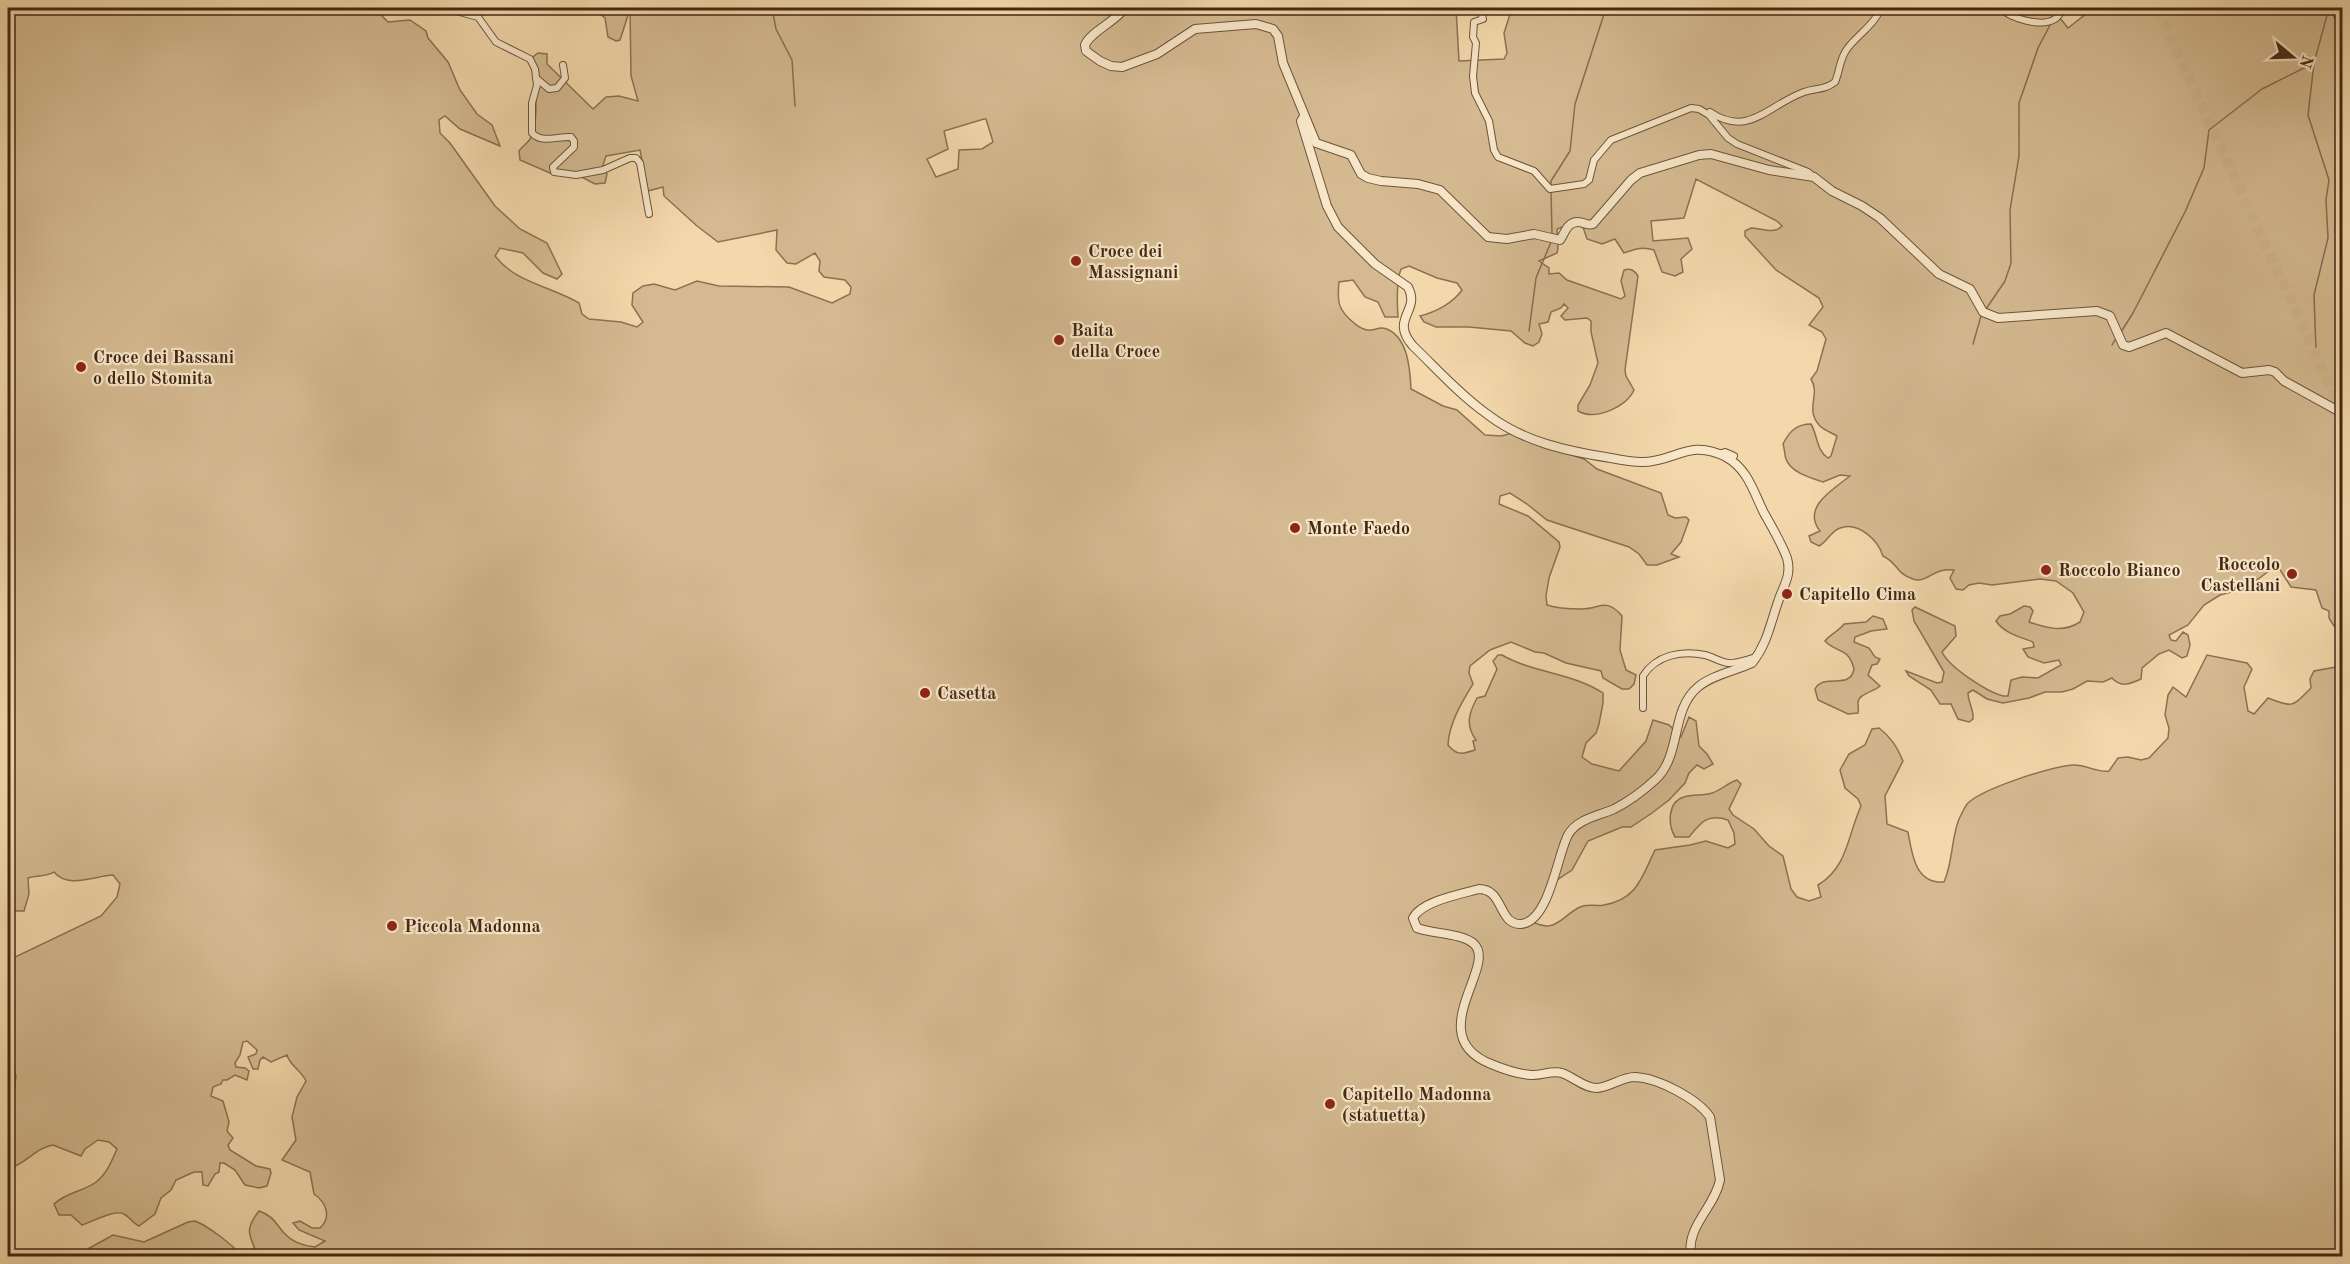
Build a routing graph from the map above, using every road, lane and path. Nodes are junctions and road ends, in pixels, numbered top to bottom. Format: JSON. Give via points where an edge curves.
{"nodes":[{"id":1,"x":445,"y":8,"type":"edge"},
{"id":2,"x":1125,"y":8,"type":"edge"},
{"id":3,"x":1480,"y":8,"type":"edge"},
{"id":4,"x":1873,"y":8,"type":"edge"},
{"id":5,"x":2000,"y":8,"type":"edge"},
{"id":6,"x":2064,"y":8,"type":"edge"},
{"id":7,"x":563,"y":65,"type":"dead end"},
{"id":8,"x":536,"y":78,"type":"junction"},
{"id":9,"x":1699,"y":109,"type":"junction"},
{"id":10,"x":1304,"y":116,"type":"junction"},
{"id":11,"x":1814,"y":177,"type":"junction"},
{"id":12,"x":649,"y":214,"type":"dead end"},
{"id":13,"x":2343,"y":413,"type":"edge"},
{"id":14,"x":1719,"y":454,"type":"junction"},
{"id":15,"x":1734,"y":456,"type":"dead end"},
{"id":16,"x":1756,"y":657,"type":"junction"},
{"id":17,"x":1643,"y":708,"type":"dead end"},
{"id":18,"x":1691,"y":1257,"type":"edge"}],
"edges":[{"from":1,"to":8,"type":"street","via":[[478,17],[496,42],[528,57]]},
{"from":2,"to":10,"type":"street","via":[[1088,38],[1085,45],[1089,53],[1113,67],[1158,54],[1195,29],[1256,24],[1273,28]]},
{"from":3,"to":9,"type":"street","via":[[1483,19],[1474,22],[1473,76],[1494,150],[1498,157],[1534,171],[1552,189],[1584,184],[1594,160],[1611,140],[1690,108]]},
{"from":4,"to":9,"type":"street","via":[[1879,12],[1876,19],[1845,51],[1835,82],[1827,88],[1805,92],[1747,122],[1733,123]]},
{"from":5,"to":6,"type":"street","via":[[2008,16],[2040,22],[2054,19]]},
{"from":7,"to":8,"type":"street","via":[[565,78],[557,88],[549,89]]},
{"from":8,"to":12,"type":"street","via":[[532,133],[542,139],[571,137],[574,141],[574,147],[553,167],[554,172],[576,175],[636,158]]},
{"from":9,"to":11,"type":"street","via":[[1728,138]]},
{"from":10,"to":11,"type":"street","via":[[1316,143],[1351,155],[1361,174],[1440,190],[1488,237],[1507,239],[1534,234],[1560,240],[1570,225],[1593,224],[1640,173],[1699,154]]},
{"from":10,"to":14,"type":"street","via":[[1301,121],[1329,212],[1338,227],[1375,264],[1408,287],[1412,296],[1403,324],[1405,336],[1479,408],[1517,433],[1578,453],[1642,462],[1692,449]]},
{"from":11,"to":13,"type":"street","via":[[1880,219],[1939,274],[1970,289],[1985,313],[1998,318],[2097,311],[2110,316],[2123,345],[2129,347],[2166,333],[2242,373],[2275,372],[2284,381]]},
{"from":14,"to":15,"type":"street"},
{"from":14,"to":16,"type":"street","via":[[1731,460],[1750,482],[1785,551],[1789,567],[1769,635]]},
{"from":16,"to":17,"type":"street","via":[[1726,663],[1694,654],[1666,656],[1655,661],[1642,676]]},
{"from":16,"to":18,"type":"street","via":[[1752,663],[1707,681],[1689,696],[1667,767],[1655,781],[1569,833],[1545,902],[1534,918],[1522,924],[1512,922],[1494,894],[1479,889],[1428,905],[1413,918],[1417,928],[1467,939],[1478,948],[1478,966],[1462,1007],[1461,1029],[1480,1059],[1532,1075],[1561,1073],[1592,1088],[1635,1077],[1650,1080],[1705,1108],[1710,1117],[1720,1180],[1693,1233]]}]}
